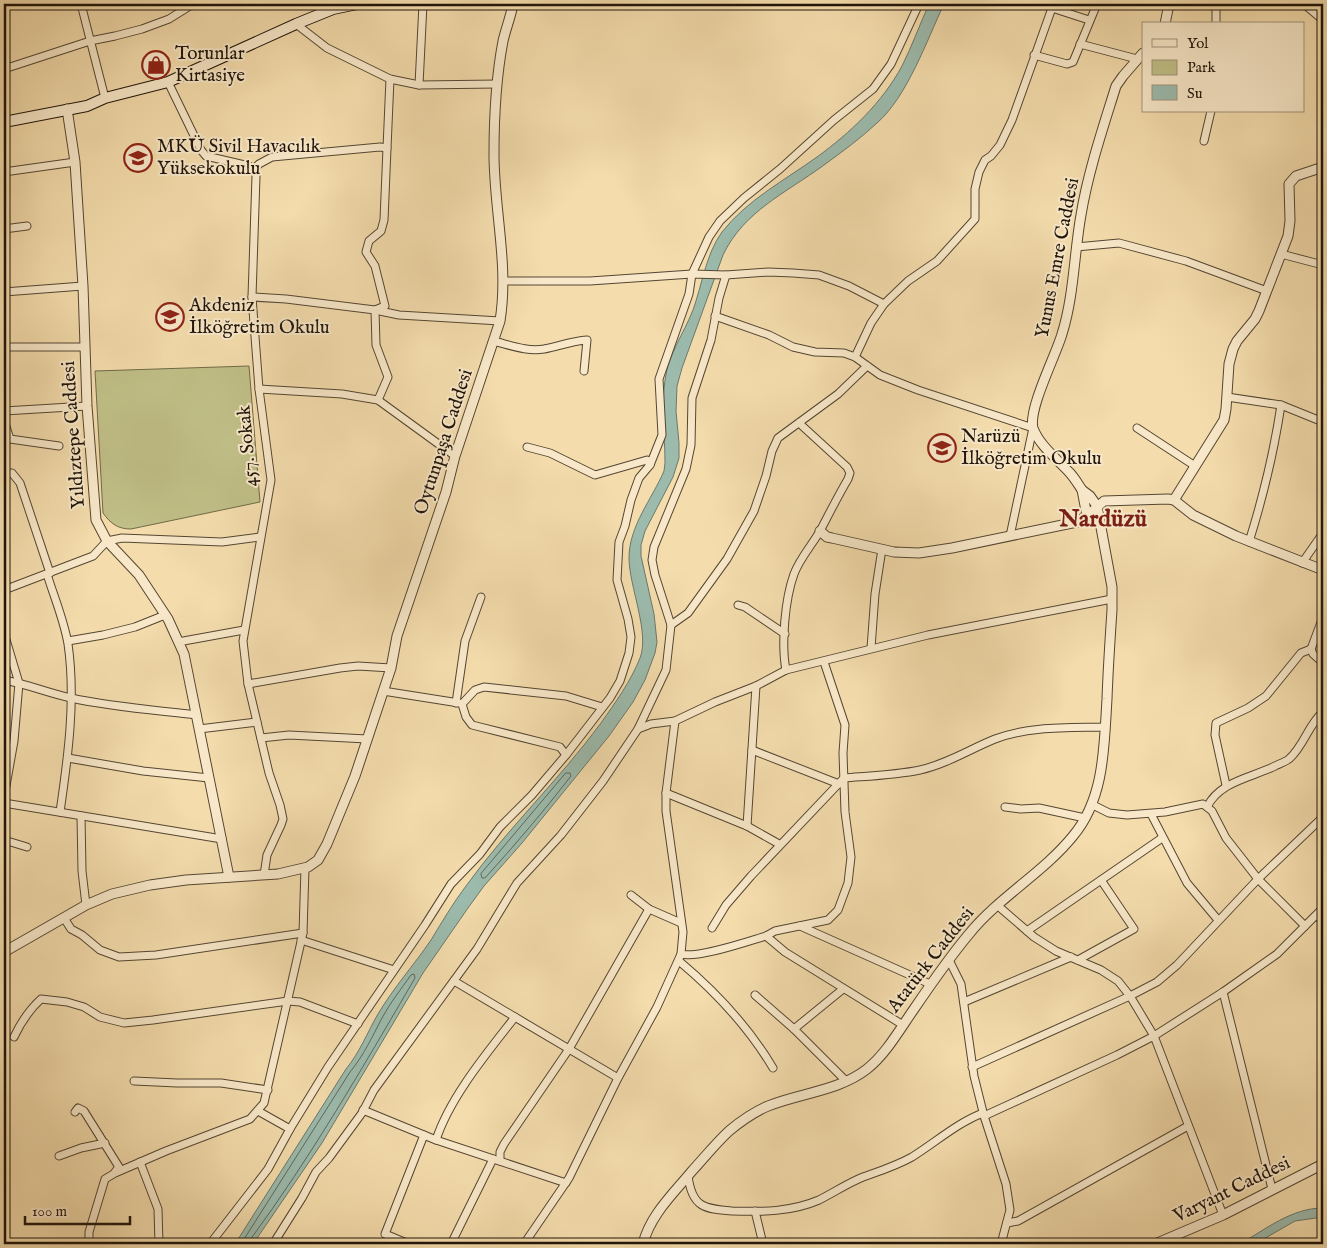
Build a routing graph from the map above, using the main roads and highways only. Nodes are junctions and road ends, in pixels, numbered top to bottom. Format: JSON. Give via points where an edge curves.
{"nodes":[{"id":1,"x":357,"y":4,"type":"edge"},
{"id":2,"x":4,"y":122,"type":"edge"}],
"edges":[{"from":1,"to":2,"type":"main road","via":[[333,9],[296,24],[168,82],[105,98],[87,106]]}]}
